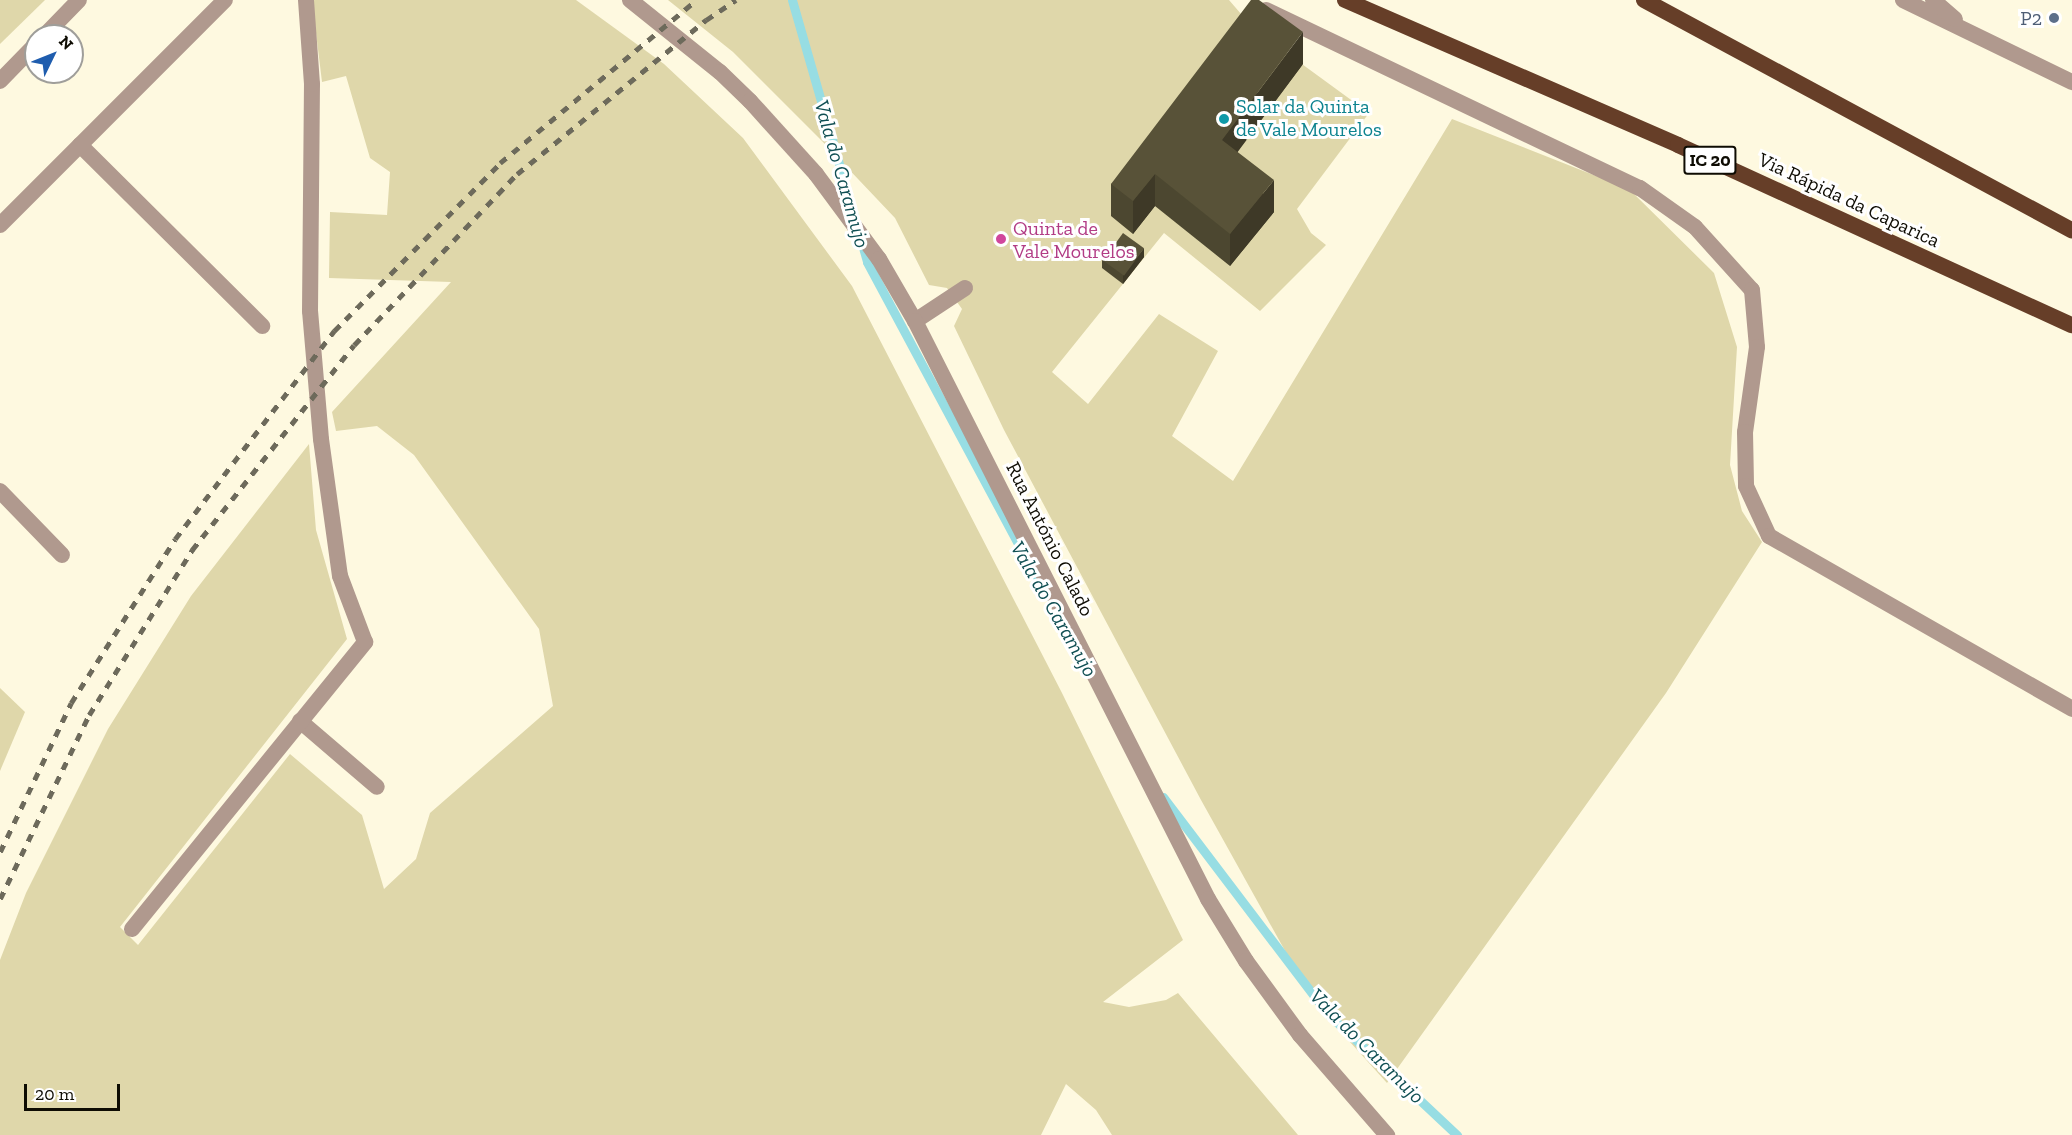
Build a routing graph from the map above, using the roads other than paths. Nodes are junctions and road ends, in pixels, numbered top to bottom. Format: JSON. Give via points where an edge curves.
{"nodes":[{"id":1,"x":79,"y":0,"type":"edge"},
{"id":2,"x":225,"y":0,"type":"edge"},
{"id":3,"x":306,"y":0,"type":"edge"},
{"id":4,"x":630,"y":0,"type":"edge"},
{"id":5,"x":1345,"y":0,"type":"edge"},
{"id":6,"x":1644,"y":0,"type":"edge"},
{"id":7,"x":1903,"y":0,"type":"edge"},
{"id":8,"x":1933,"y":0,"type":"edge"},
{"id":9,"x":1252,"y":3,"type":"edge"},
{"id":10,"x":56,"y":24,"type":"edge"},
{"id":11,"x":1973,"y":35,"type":"junction"},
{"id":12,"x":24,"y":56,"type":"edge"},
{"id":13,"x":0,"y":81,"type":"edge"},
{"id":14,"x":2072,"y":82,"type":"edge"},
{"id":15,"x":80,"y":145,"type":"junction"},
{"id":16,"x":0,"y":225,"type":"edge"},
{"id":17,"x":2072,"y":230,"type":"edge"},
{"id":18,"x":965,"y":288,"type":"dead end"},
{"id":19,"x":915,"y":321,"type":"junction"},
{"id":20,"x":2072,"y":325,"type":"edge"},
{"id":21,"x":262,"y":326,"type":"dead end"},
{"id":22,"x":0,"y":491,"type":"edge"},
{"id":23,"x":62,"y":555,"type":"dead end"},
{"id":24,"x":2072,"y":709,"type":"edge"},
{"id":25,"x":300,"y":721,"type":"junction"},
{"id":26,"x":377,"y":787,"type":"dead end"},
{"id":27,"x":132,"y":929,"type":"dead end"},
{"id":28,"x":1387,"y":1135,"type":"edge"}],
"edges":[{"from":1,"to":10,"type":"street"},
{"from":2,"to":15,"type":"street"},
{"from":3,"to":25,"type":"street","via":[[312,84],[310,311],[321,438],[340,576],[365,642]]},
{"from":4,"to":19,"type":"street","name":"Rua António Calado","via":[[720,72],[778,130],[852,221]]},
{"from":5,"to":20,"type":"highway","name":"Via Rápida da Caparica","number":"IC 20","via":[[1678,145]]},
{"from":6,"to":17,"type":"highway"},
{"from":7,"to":11,"type":"street"},
{"from":8,"to":11,"type":"street"},
{"from":9,"to":24,"type":"street","via":[[1640,188],[1695,227],[1752,290],[1757,347],[1745,432],[1746,486],[1769,536]]},
{"from":11,"to":14,"type":"street"},
{"from":12,"to":13,"type":"street"},
{"from":15,"to":16,"type":"street"},
{"from":15,"to":21,"type":"street"},
{"from":18,"to":19,"type":"street"},
{"from":19,"to":28,"type":"street","name":"Rua António Calado","via":[[1208,899],[1289,1020]]},
{"from":22,"to":23,"type":"street"},
{"from":25,"to":26,"type":"street"},
{"from":25,"to":27,"type":"street"}]}
